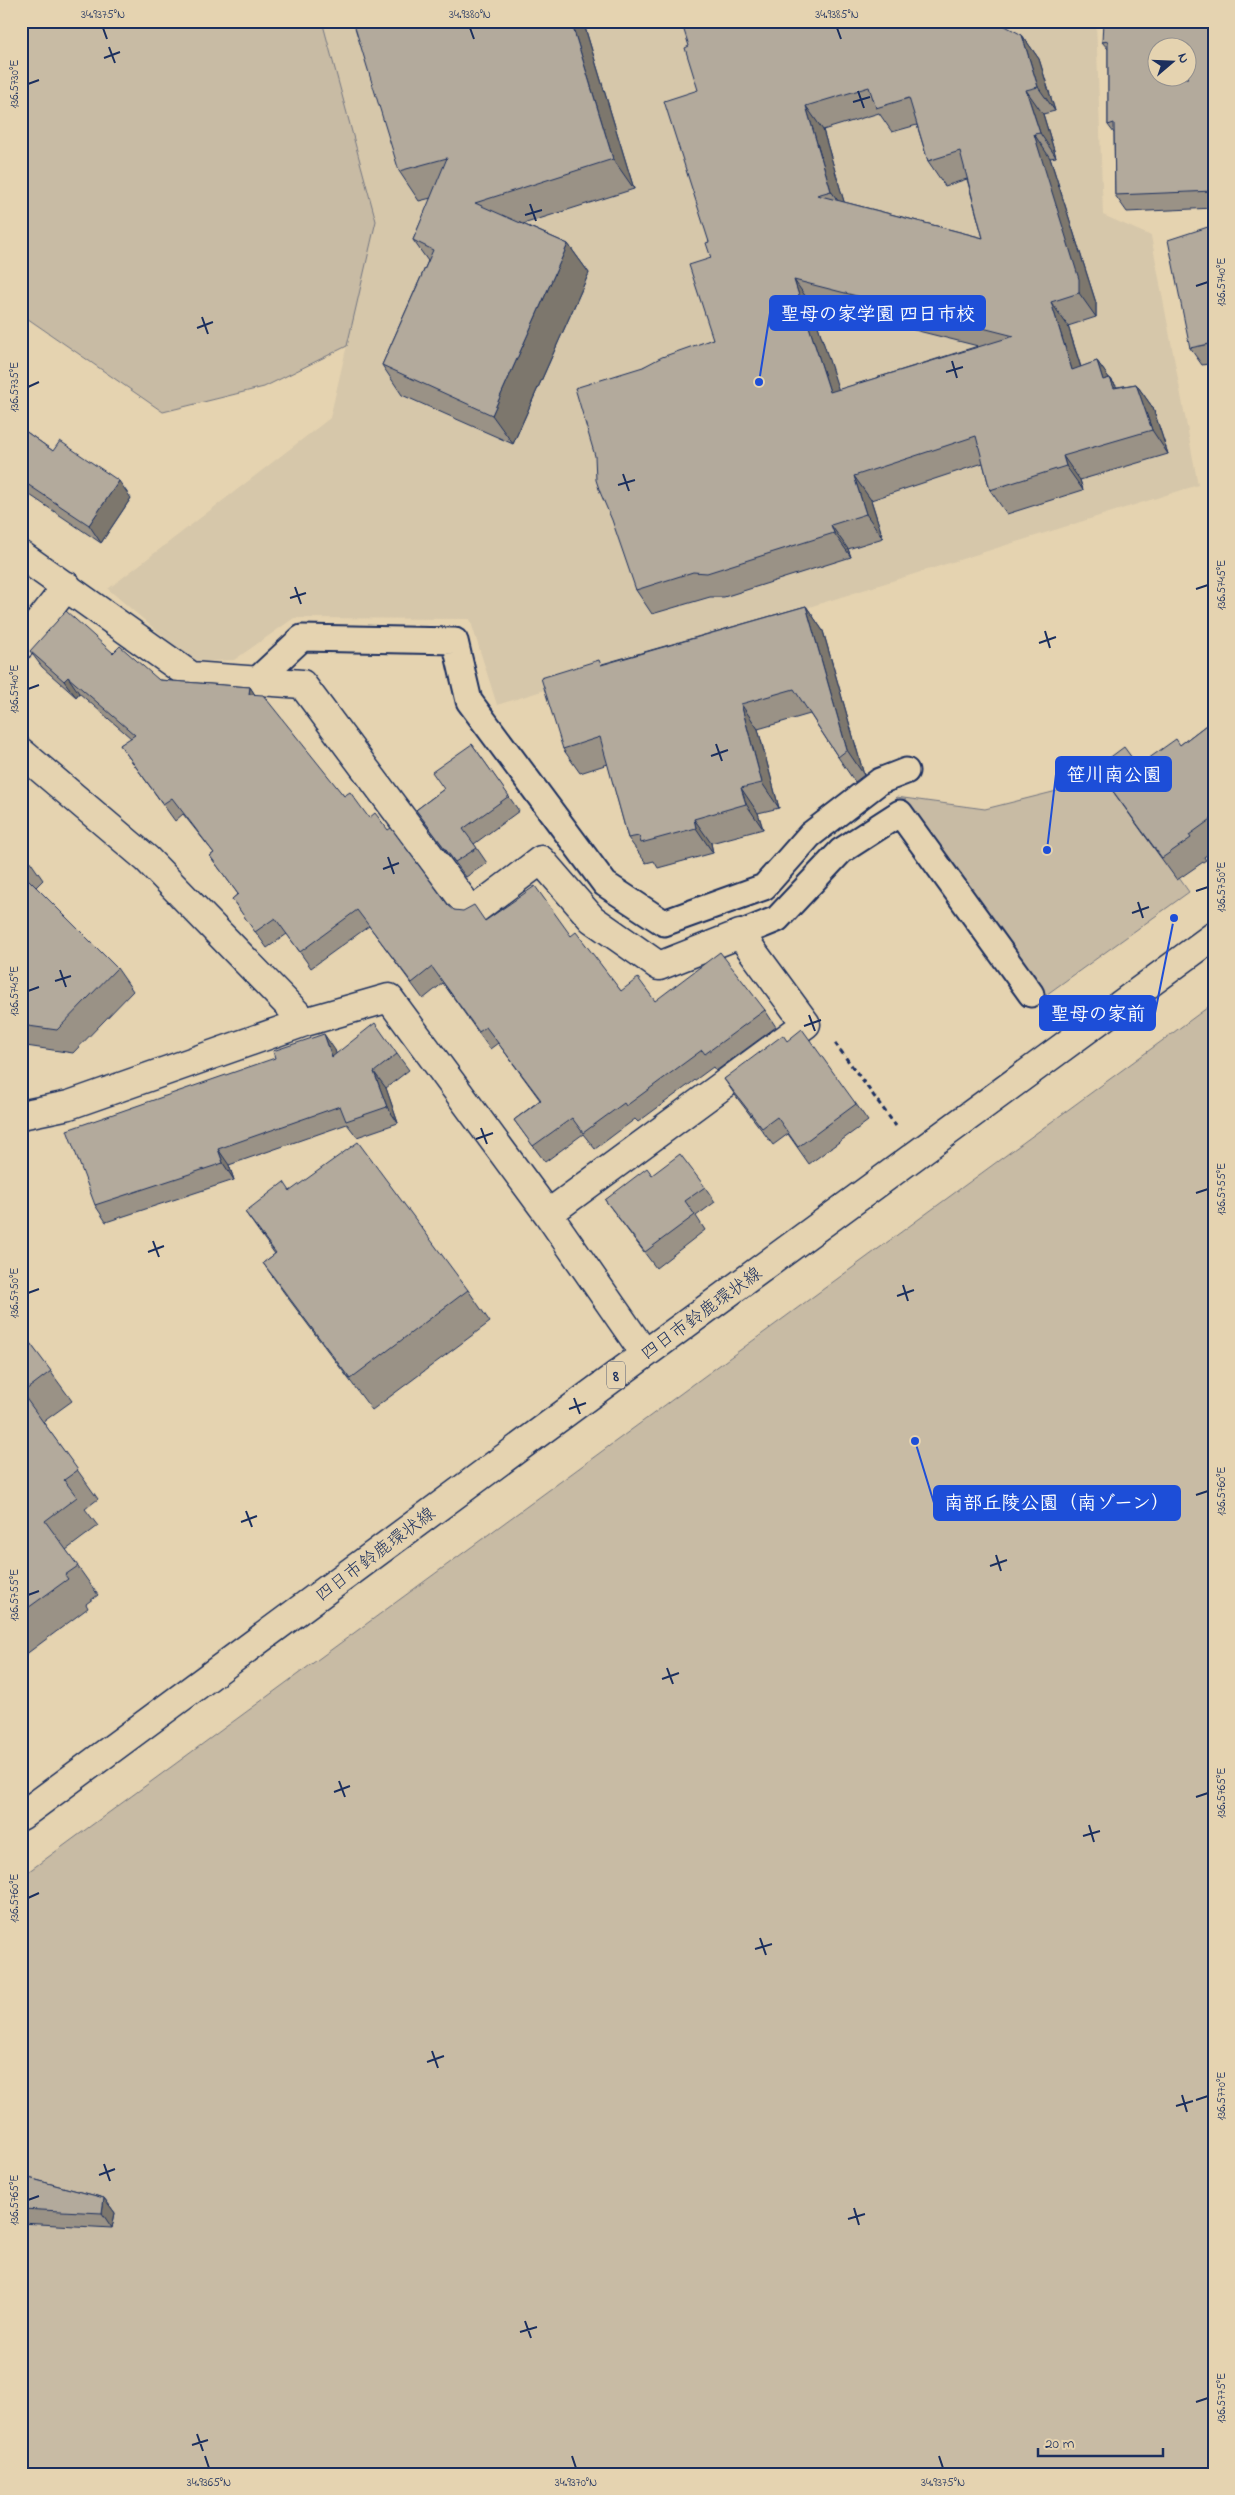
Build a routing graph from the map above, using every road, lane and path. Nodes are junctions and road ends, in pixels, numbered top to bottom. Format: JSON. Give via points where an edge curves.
{"nodes":[{"id":1,"x":21,"y":555,"type":"edge"},
{"id":2,"x":67,"y":586,"type":"junction"},
{"id":3,"x":21,"y":645,"type":"edge"},
{"id":4,"x":257,"y":680,"type":"junction"},
{"id":5,"x":21,"y":752,"type":"edge"},
{"id":6,"x":906,"y":771,"type":"dead end"},
{"id":7,"x":740,"y":934,"type":"junction"},
{"id":8,"x":1214,"y":936,"type":"edge"},
{"id":9,"x":1031,"y":994,"type":"dead end"},
{"id":10,"x":305,"y":1022,"type":"junction"},
{"id":11,"x":806,"y":1024,"type":"junction"},
{"id":12,"x":21,"y":1115,"type":"edge"},
{"id":13,"x":917,"y":1154,"type":"junction"},
{"id":14,"x":548,"y":1214,"type":"junction"},
{"id":15,"x":645,"y":1354,"type":"junction"},
{"id":16,"x":21,"y":1816,"type":"edge"}],
"edges":[{"from":1,"to":2,"type":"street"},
{"from":2,"to":3,"type":"street"},
{"from":2,"to":4,"type":"street","via":[[191,676]]},
{"from":4,"to":6,"type":"lane","via":[[302,638],[455,641],[469,701],[605,884],[664,923],[764,887],[810,834],[880,781]]},
{"from":4,"to":7,"type":"street","via":[[302,684],[472,912],[541,860],[592,919],[659,966]]},
{"from":5,"to":10,"type":"street","via":[[147,859]]},
{"from":7,"to":9,"type":"lane","via":[[777,919],[840,851],[900,813]]},
{"from":7,"to":11,"type":"street"},
{"from":8,"to":13,"type":"street","name":"四日市鈴鹿環状線","number":"8"},
{"from":10,"to":12,"type":"street","via":[[69,1106]]},
{"from":10,"to":14,"type":"street","via":[[389,998]]},
{"from":11,"to":13,"type":"path","via":[[825,1030]]},
{"from":11,"to":14,"type":"street"},
{"from":13,"to":15,"type":"street","name":"四日市鈴鹿環状線","number":"8"},
{"from":14,"to":15,"type":"street"},
{"from":15,"to":16,"type":"street","name":"四日市鈴鹿環状線","number":"8"}]}
